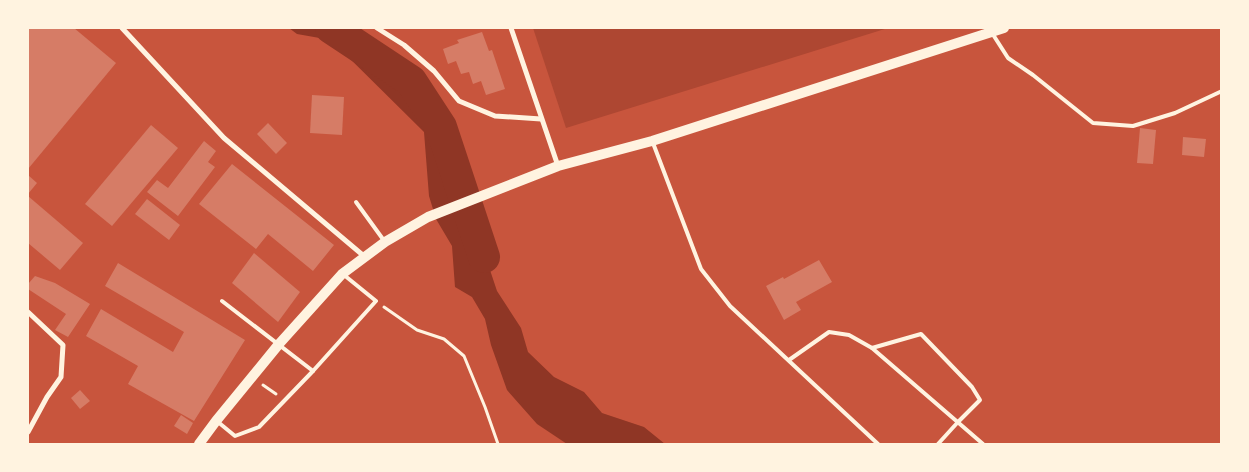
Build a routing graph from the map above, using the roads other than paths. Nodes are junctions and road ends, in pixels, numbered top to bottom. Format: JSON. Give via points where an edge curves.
{"nodes":[{"id":1,"x":122,"y":28,"type":"edge"},
{"id":2,"x":377,"y":28,"type":"edge"},
{"id":3,"x":511,"y":28,"type":"edge"},
{"id":4,"x":1004,"y":28,"type":"edge"},
{"id":5,"x":991,"y":32,"type":"junction"},
{"id":6,"x":1222,"y":90,"type":"edge"},
{"id":7,"x":541,"y":119,"type":"junction"},
{"id":8,"x":652,"y":141,"type":"junction"},
{"id":9,"x":558,"y":166,"type":"junction"},
{"id":10,"x":356,"y":202,"type":"dead end"},
{"id":11,"x":385,"y":242,"type":"junction"},
{"id":12,"x":365,"y":257,"type":"junction"},
{"id":13,"x":342,"y":274,"type":"junction"},
{"id":14,"x":222,"y":301,"type":"dead end"},
{"id":15,"x":28,"y":312,"type":"edge"},
{"id":16,"x":279,"y":344,"type":"junction"},
{"id":17,"x":872,"y":348,"type":"junction"},
{"id":18,"x":789,"y":360,"type":"junction"},
{"id":19,"x":313,"y":371,"type":"junction"},
{"id":20,"x":216,"y":421,"type":"junction"},
{"id":21,"x":958,"y":422,"type":"junction"},
{"id":22,"x":28,"y":432,"type":"edge"},
{"id":23,"x":203,"y":442,"type":"edge"},
{"id":24,"x":878,"y":444,"type":"edge"},
{"id":25,"x":938,"y":444,"type":"edge"},
{"id":26,"x":983,"y":444,"type":"edge"}],
"edges":[{"from":1,"to":12,"type":"street","via":[[224,138]]},
{"from":2,"to":7,"type":"street","via":[[434,71],[459,101],[495,116]]},
{"from":3,"to":7,"type":"street"},
{"from":4,"to":5,"type":"main road"},
{"from":5,"to":6,"type":"lane","via":[[1008,58],[1093,124],[1133,126],[1175,113]]},
{"from":5,"to":8,"type":"main road"},
{"from":7,"to":9,"type":"street"},
{"from":8,"to":9,"type":"main road"},
{"from":8,"to":18,"type":"lane","via":[[701,269],[730,306]]},
{"from":9,"to":11,"type":"main road","via":[[428,217]]},
{"from":10,"to":11,"type":"lane"},
{"from":11,"to":12,"type":"main road"},
{"from":12,"to":13,"type":"main road"},
{"from":13,"to":16,"type":"main road"},
{"from":13,"to":19,"type":"lane","via":[[376,301]]},
{"from":14,"to":16,"type":"lane"},
{"from":15,"to":22,"type":"street","via":[[63,345],[61,378]]},
{"from":16,"to":19,"type":"lane"},
{"from":16,"to":20,"type":"main road"},
{"from":17,"to":18,"type":"lane","via":[[849,335],[830,332]]},
{"from":17,"to":21,"type":"lane"},
{"from":17,"to":21,"type":"lane","via":[[921,334],[972,387],[980,400]]},
{"from":18,"to":24,"type":"lane"},
{"from":19,"to":20,"type":"lane","via":[[259,427],[234,436]]},
{"from":20,"to":23,"type":"main road"},
{"from":21,"to":25,"type":"lane"},
{"from":21,"to":26,"type":"lane"}]}
